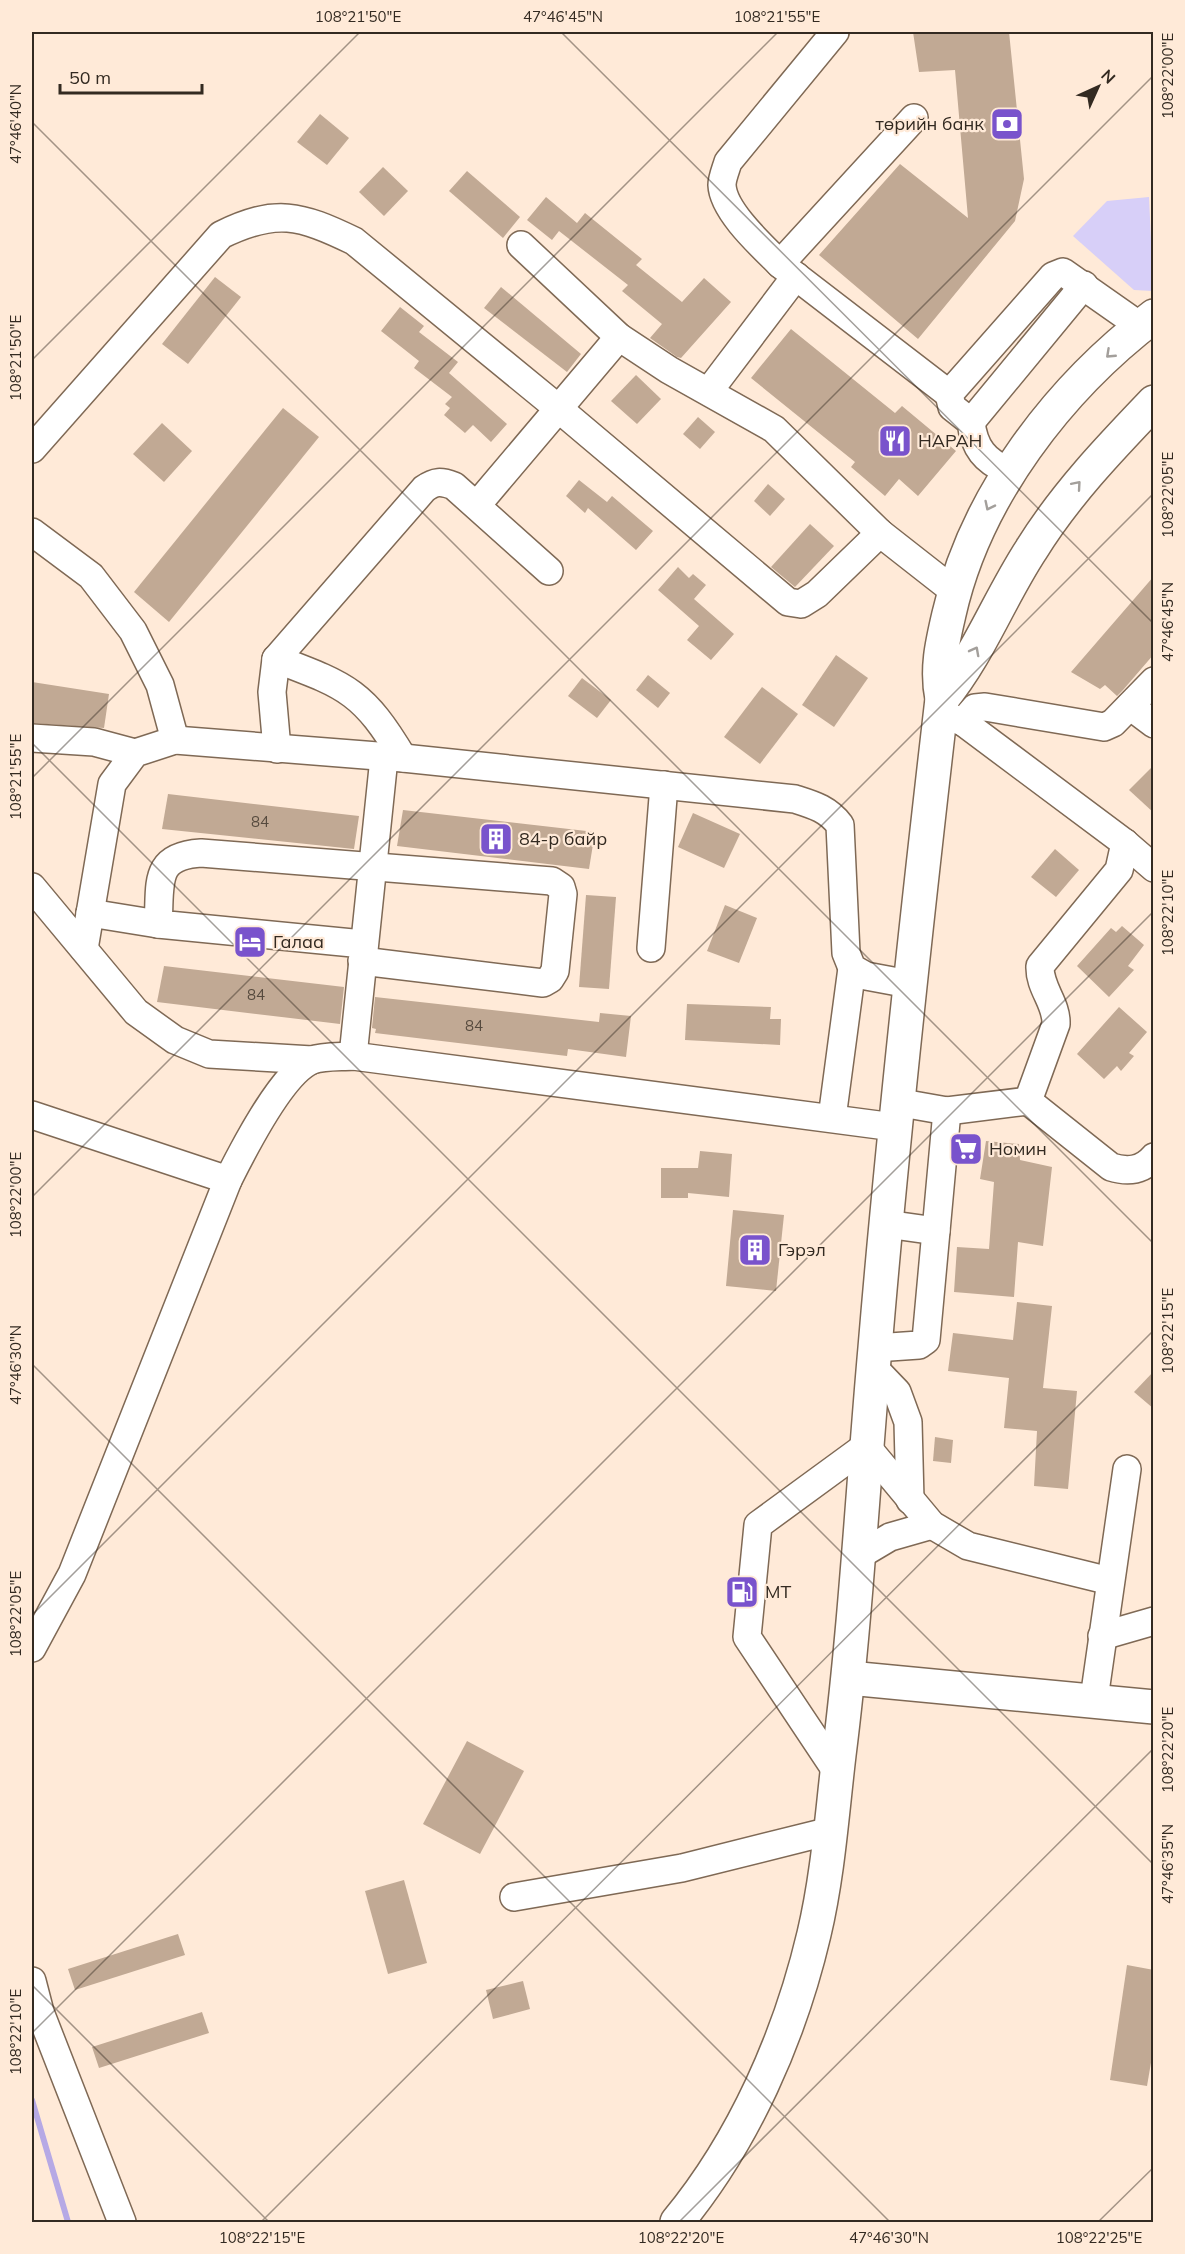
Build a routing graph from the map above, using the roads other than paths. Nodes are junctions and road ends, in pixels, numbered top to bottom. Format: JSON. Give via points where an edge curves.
{"nodes":[{"id":1,"x":835,"y":32,"type":"edge"},
{"id":2,"x":915,"y":118,"type":"dead end"},
{"id":3,"x":521,"y":245,"type":"dead end"},
{"id":4,"x":788,"y":270,"type":"junction"},
{"id":5,"x":1084,"y":285,"type":"junction"},
{"id":6,"x":1147,"y":321,"type":"edge"},
{"id":7,"x":619,"y":338,"type":"junction"},
{"id":8,"x":709,"y":391,"type":"junction"},
{"id":9,"x":949,"y":394,"type":"junction"},
{"id":10,"x":1154,"y":402,"type":"edge"},
{"id":11,"x":559,"y":409,"type":"junction"},
{"id":12,"x":971,"y":422,"type":"junction"},
{"id":13,"x":32,"y":449,"type":"edge"},
{"id":14,"x":1008,"y":471,"type":"junction"},
{"id":15,"x":477,"y":505,"type":"junction"},
{"id":16,"x":32,"y":531,"type":"edge"},
{"id":17,"x":880,"y":533,"type":"junction"},
{"id":18,"x":549,"y":571,"type":"dead end"},
{"id":19,"x":954,"y":591,"type":"junction"},
{"id":20,"x":276,"y":659,"type":"junction"},
{"id":21,"x":1154,"y":681,"type":"edge"},
{"id":22,"x":1130,"y":706,"type":"junction"},
{"id":23,"x":948,"y":711,"type":"junction"},
{"id":24,"x":1154,"y":724,"type":"edge"},
{"id":25,"x":32,"y":738,"type":"edge"},
{"id":26,"x":176,"y":740,"type":"junction"},
{"id":27,"x":277,"y":749,"type":"junction"},
{"id":28,"x":135,"y":753,"type":"junction"},
{"id":29,"x":394,"y":758,"type":"junction"},
{"id":30,"x":664,"y":785,"type":"junction"},
{"id":31,"x":1125,"y":843,"type":"junction"},
{"id":32,"x":372,"y":865,"type":"junction"},
{"id":33,"x":1154,"y":868,"type":"edge"},
{"id":34,"x":32,"y":887,"type":"edge"},
{"id":35,"x":90,"y":913,"type":"junction"},
{"id":36,"x":158,"y":924,"type":"junction"},
{"id":37,"x":651,"y":948,"type":"dead end"},
{"id":38,"x":84,"y":949,"type":"junction"},
{"id":39,"x":362,"y":952,"type":"junction"},
{"id":40,"x":852,"y":968,"type":"junction"},
{"id":41,"x":909,"y":984,"type":"junction"},
{"id":42,"x":353,"y":1056,"type":"junction"},
{"id":43,"x":312,"y":1060,"type":"junction"},
{"id":44,"x":1028,"y":1101,"type":"junction"},
{"id":45,"x":947,"y":1111,"type":"junction"},
{"id":46,"x":32,"y":1115,"type":"edge"},
{"id":47,"x":895,"y":1115,"type":"junction"},
{"id":48,"x":832,"y":1118,"type":"junction"},
{"id":49,"x":1152,"y":1165,"type":"edge"},
{"id":50,"x":228,"y":1180,"type":"junction"},
{"id":51,"x":886,"y":1224,"type":"junction"},
{"id":52,"x":936,"y":1231,"type":"junction"},
{"id":53,"x":874,"y":1358,"type":"junction"},
{"id":54,"x":866,"y":1446,"type":"junction"},
{"id":55,"x":1127,"y":1470,"type":"dead end"},
{"id":56,"x":910,"y":1500,"type":"junction"},
{"id":57,"x":932,"y":1525,"type":"junction"},
{"id":58,"x":858,"y":1556,"type":"junction"},
{"id":59,"x":1110,"y":1581,"type":"junction"},
{"id":60,"x":1154,"y":1621,"type":"edge"},
{"id":61,"x":1102,"y":1636,"type":"junction"},
{"id":62,"x":32,"y":1648,"type":"edge"},
{"id":63,"x":849,"y":1678,"type":"junction"},
{"id":64,"x":1094,"y":1699,"type":"junction"},
{"id":65,"x":1154,"y":1707,"type":"edge"},
{"id":66,"x":837,"y":1772,"type":"junction"},
{"id":67,"x":830,"y":1831,"type":"junction"},
{"id":68,"x":514,"y":1897,"type":"dead end"},
{"id":69,"x":32,"y":1982,"type":"edge"},
{"id":70,"x":122,"y":2223,"type":"edge"},
{"id":71,"x":677,"y":2223,"type":"edge"}],
"edges":[{"from":1,"to":4,"type":"street","via":[[728,162],[722,184],[727,202],[755,240]]},
{"from":2,"to":4,"type":"street"},
{"from":3,"to":7,"type":"street"},
{"from":4,"to":8,"type":"street"},
{"from":4,"to":9,"type":"street"},
{"from":5,"to":6,"type":"street"},
{"from":5,"to":9,"type":"street","via":[[1063,272],[1053,276]]},
{"from":5,"to":12,"type":"street"},
{"from":6,"to":14,"type":"main road","one_way":true,"via":[[1094,370]]},
{"from":7,"to":8,"type":"street"},
{"from":7,"to":11,"type":"street"},
{"from":8,"to":17,"type":"street","via":[[774,429]]},
{"from":9,"to":12,"type":"street","via":[[952,407]]},
{"from":23,"to":10,"type":"main road","one_way":true,"via":[[963,673],[1029,552],[1059,506]]},
{"from":11,"to":13,"type":"street","via":[[354,241],[318,224],[284,218],[249,221],[220,235]]},
{"from":11,"to":15,"type":"street"},
{"from":11,"to":17,"type":"street","via":[[788,602],[801,604],[817,594]]},
{"from":12,"to":14,"type":"street","via":[[972,437],[979,450],[993,464]]},
{"from":14,"to":19,"type":"main road","one_way":true,"via":[[990,503]]},
{"from":15,"to":18,"type":"street"},
{"from":15,"to":20,"type":"street","via":[[454,486],[441,481],[423,489]]},
{"from":16,"to":26,"type":"street","via":[[91,576],[133,631],[160,685]]},
{"from":17,"to":19,"type":"street"},
{"from":19,"to":23,"type":"main road","via":[[937,676]]},
{"from":20,"to":27,"type":"street","via":[[272,692]]},
{"from":20,"to":29,"type":"street","via":[[335,682],[363,701],[381,721]]},
{"from":21,"to":22,"type":"street"},
{"from":22,"to":23,"type":"street","via":[[1104,727],[985,707]]},
{"from":22,"to":24,"type":"street"},
{"from":23,"to":31,"type":"street"},
{"from":23,"to":41,"type":"main road"},
{"from":25,"to":28,"type":"street","via":[[94,742]]},
{"from":26,"to":27,"type":"street"},
{"from":26,"to":28,"type":"street"},
{"from":27,"to":29,"type":"street"},
{"from":28,"to":35,"type":"street","via":[[112,784]]},
{"from":29,"to":30,"type":"street"},
{"from":29,"to":32,"type":"street"},
{"from":30,"to":37,"type":"street"},
{"from":30,"to":40,"type":"street","via":[[795,799],[831,813],[840,825],[846,953]]},
{"from":31,"to":33,"type":"street"},
{"from":31,"to":44,"type":"street","via":[[1119,870],[1040,966],[1040,977],[1056,1011],[1056,1024]]},
{"from":32,"to":36,"type":"street","via":[[180,854],[168,862],[162,875]]},
{"from":32,"to":39,"type":"street"},
{"from":32,"to":39,"type":"street","via":[[552,881],[563,894],[559,938],[555,971],[543,983]]},
{"from":34,"to":38,"type":"street"},
{"from":35,"to":36,"type":"street"},
{"from":35,"to":38,"type":"street"},
{"from":36,"to":39,"type":"street"},
{"from":38,"to":43,"type":"street","via":[[136,1012],[175,1040],[209,1054]]},
{"from":39,"to":42,"type":"street"},
{"from":40,"to":41,"type":"street","via":[[866,976]]},
{"from":40,"to":48,"type":"street"},
{"from":41,"to":47,"type":"main road"},
{"from":42,"to":43,"type":"street"},
{"from":42,"to":48,"type":"street"},
{"from":43,"to":50,"type":"street","via":[[294,1076],[258,1122]]},
{"from":44,"to":45,"type":"street"},
{"from":44,"to":49,"type":"street","via":[[1111,1167],[1126,1172]]},
{"from":45,"to":47,"type":"street"},
{"from":45,"to":52,"type":"street"},
{"from":46,"to":50,"type":"street"},
{"from":47,"to":48,"type":"street"},
{"from":47,"to":51,"type":"main road"},
{"from":50,"to":62,"type":"street","via":[[72,1574]]},
{"from":51,"to":52,"type":"street"},
{"from":51,"to":53,"type":"main road"},
{"from":52,"to":53,"type":"street","via":[[926,1340]]},
{"from":53,"to":54,"type":"main road"},
{"from":53,"to":56,"type":"street","via":[[897,1392],[908,1422]]},
{"from":54,"to":56,"type":"street"},
{"from":54,"to":58,"type":"main road"},
{"from":54,"to":66,"type":"street","via":[[758,1525],[747,1637]]},
{"from":55,"to":59,"type":"street"},
{"from":56,"to":57,"type":"street"},
{"from":57,"to":58,"type":"street","via":[[890,1537]]},
{"from":57,"to":59,"type":"street","via":[[968,1546]]},
{"from":58,"to":63,"type":"main road"},
{"from":59,"to":61,"type":"street"},
{"from":60,"to":61,"type":"street"},
{"from":61,"to":64,"type":"street"},
{"from":63,"to":64,"type":"main road"},
{"from":63,"to":66,"type":"main road"},
{"from":64,"to":65,"type":"main road"},
{"from":66,"to":67,"type":"main road"},
{"from":67,"to":68,"type":"street","via":[[682,1868]]},
{"from":67,"to":71,"type":"main road","via":[[815,1930],[786,2025],[743,2121],[716,2170]]},
{"from":69,"to":70,"type":"street","via":[[40,2012]]}]}
